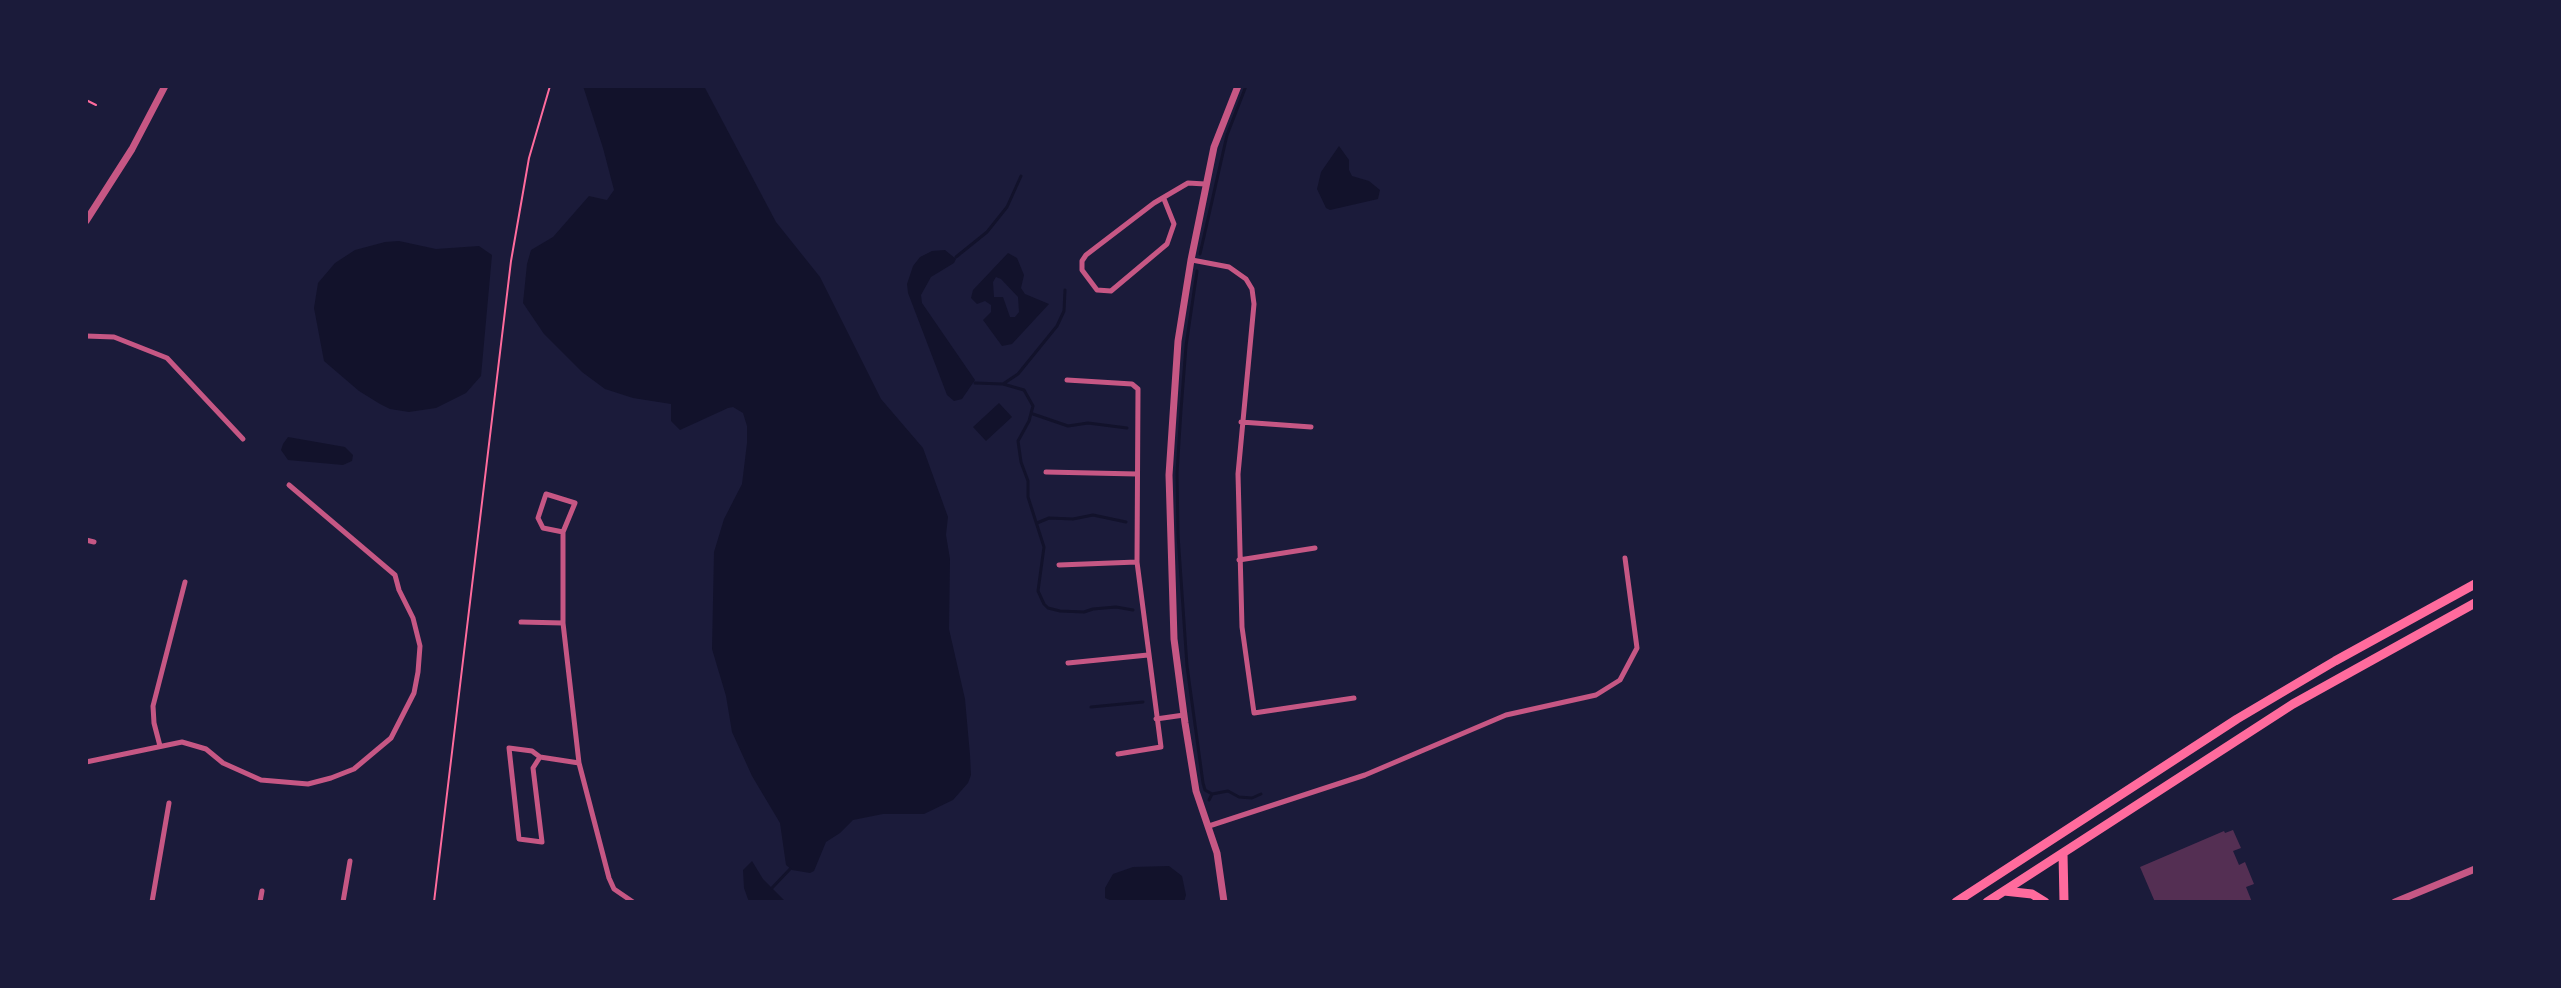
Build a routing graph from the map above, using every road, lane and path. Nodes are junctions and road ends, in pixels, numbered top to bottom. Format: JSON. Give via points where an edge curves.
{"nodes":[{"id":1,"x":165,"y":86,"type":"edge"},
{"id":2,"x":550,"y":86,"type":"edge"},
{"id":3,"x":1238,"y":86,"type":"edge"},
{"id":4,"x":86,"y":100,"type":"edge"},
{"id":5,"x":96,"y":105,"type":"dead end"},
{"id":6,"x":1205,"y":184,"type":"junction"},
{"id":7,"x":1164,"y":199,"type":"junction"},
{"id":8,"x":86,"y":221,"type":"edge"},
{"id":9,"x":1191,"y":260,"type":"junction"},
{"id":10,"x":86,"y":336,"type":"edge"},
{"id":11,"x":1067,"y":380,"type":"dead end"},
{"id":12,"x":1241,"y":422,"type":"junction"},
{"id":13,"x":1311,"y":427,"type":"dead end"},
{"id":14,"x":243,"y":439,"type":"dead end"},
{"id":15,"x":1046,"y":472,"type":"dead end"},
{"id":16,"x":1137,"y":474,"type":"junction"},
{"id":17,"x":289,"y":485,"type":"dead end"},
{"id":18,"x":563,"y":532,"type":"junction"},
{"id":19,"x":86,"y":540,"type":"edge"},
{"id":20,"x":94,"y":542,"type":"dead end"},
{"id":21,"x":1315,"y":548,"type":"dead end"},
{"id":22,"x":1625,"y":558,"type":"dead end"},
{"id":23,"x":1239,"y":560,"type":"junction"},
{"id":24,"x":1137,"y":562,"type":"junction"},
{"id":25,"x":1059,"y":565,"type":"dead end"},
{"id":26,"x":185,"y":582,"type":"dead end"},
{"id":27,"x":2475,"y":584,"type":"edge"},
{"id":28,"x":2475,"y":603,"type":"edge"},
{"id":29,"x":521,"y":622,"type":"dead end"},
{"id":30,"x":563,"y":623,"type":"junction"},
{"id":31,"x":1148,"y":655,"type":"junction"},
{"id":32,"x":1068,"y":663,"type":"dead end"},
{"id":33,"x":1354,"y":698,"type":"dead end"},
{"id":34,"x":1184,"y":715,"type":"junction"},
{"id":35,"x":1156,"y":719,"type":"junction"},
{"id":36,"x":160,"y":746,"type":"junction"},
{"id":37,"x":1118,"y":754,"type":"dead end"},
{"id":38,"x":540,"y":757,"type":"junction"},
{"id":39,"x":86,"y":762,"type":"edge"},
{"id":40,"x":579,"y":763,"type":"junction"},
{"id":41,"x":169,"y":803,"type":"dead end"},
{"id":42,"x":1209,"y":826,"type":"junction"},
{"id":43,"x":2063,"y":853,"type":"junction"},
{"id":44,"x":350,"y":861,"type":"dead end"},
{"id":45,"x":2475,"y":869,"type":"edge"},
{"id":46,"x":262,"y":891,"type":"dead end"},
{"id":47,"x":2004,"y":891,"type":"junction"},
{"id":48,"x":152,"y":902,"type":"edge"},
{"id":49,"x":260,"y":902,"type":"edge"},
{"id":50,"x":343,"y":902,"type":"edge"},
{"id":51,"x":434,"y":902,"type":"edge"},
{"id":52,"x":633,"y":902,"type":"edge"},
{"id":53,"x":1224,"y":902,"type":"edge"},
{"id":54,"x":1956,"y":902,"type":"edge"},
{"id":55,"x":1987,"y":902,"type":"edge"},
{"id":56,"x":2045,"y":902,"type":"edge"},
{"id":57,"x":2064,"y":902,"type":"edge"},
{"id":58,"x":2395,"y":902,"type":"edge"}],
"edges":[{"from":1,"to":8,"type":"street"},
{"from":2,"to":51,"type":"path","via":[[529,158],[511,261]]},
{"from":3,"to":6,"type":"street"},
{"from":4,"to":5,"type":"path"},
{"from":6,"to":7,"type":"street","via":[[1188,183]]},
{"from":6,"to":9,"type":"street"},
{"from":7,"to":7,"type":"street","via":[[1082,261],[1082,270],[1097,290],[1111,291],[1167,244],[1174,224]]},
{"from":9,"to":12,"type":"street","via":[[1229,267],[1252,289]]},
{"from":9,"to":34,"type":"street","via":[[1177,357],[1169,475],[1174,639]]},
{"from":10,"to":14,"type":"street","via":[[114,337],[167,358]]},
{"from":11,"to":16,"type":"street","via":[[1132,384],[1138,389]]},
{"from":12,"to":13,"type":"street"},
{"from":12,"to":23,"type":"street"},
{"from":15,"to":16,"type":"street"},
{"from":16,"to":24,"type":"street"},
{"from":17,"to":36,"type":"street","via":[[395,575],[420,646],[414,693],[405,715],[391,738],[365,761],[308,784],[261,780],[194,744]]},
{"from":18,"to":18,"type":"street","via":[[575,503],[546,494],[538,518],[543,528]]},
{"from":18,"to":30,"type":"street"},
{"from":19,"to":20,"type":"street"},
{"from":21,"to":23,"type":"street"},
{"from":22,"to":42,"type":"street","via":[[1637,648],[1620,680],[1596,695],[1506,715],[1365,775]]},
{"from":23,"to":33,"type":"street","via":[[1254,713]]},
{"from":24,"to":25,"type":"street"},
{"from":24,"to":31,"type":"street"},
{"from":26,"to":36,"type":"street","via":[[153,706]]},
{"from":27,"to":54,"type":"main road","via":[[2237,719]]},
{"from":28,"to":43,"type":"main road","via":[[2282,711]]},
{"from":29,"to":30,"type":"street"},
{"from":30,"to":40,"type":"street"},
{"from":31,"to":32,"type":"street"},
{"from":31,"to":35,"type":"street"},
{"from":34,"to":35,"type":"street"},
{"from":34,"to":42,"type":"street","via":[[1196,791]]},
{"from":35,"to":37,"type":"street","via":[[1161,747]]},
{"from":36,"to":39,"type":"street"},
{"from":38,"to":38,"type":"street","via":[[509,748],[519,839],[542,842],[533,768]]},
{"from":38,"to":40,"type":"street"},
{"from":40,"to":52,"type":"street","via":[[609,878],[614,889]]},
{"from":41,"to":48,"type":"street"},
{"from":42,"to":53,"type":"street"},
{"from":43,"to":47,"type":"main road"},
{"from":43,"to":57,"type":"main road"},
{"from":44,"to":50,"type":"street"},
{"from":45,"to":58,"type":"street"},
{"from":46,"to":49,"type":"street"},
{"from":47,"to":55,"type":"main road"},
{"from":47,"to":56,"type":"main road","via":[[2032,894]]}]}
